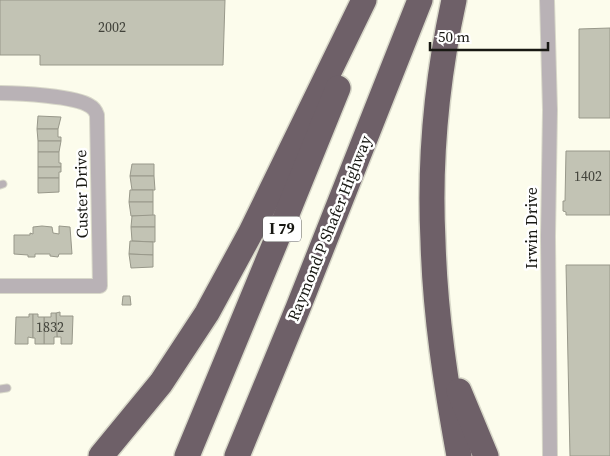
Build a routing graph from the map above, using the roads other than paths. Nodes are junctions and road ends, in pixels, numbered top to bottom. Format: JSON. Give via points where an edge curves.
{"nodes":[{"id":1,"x":364,"y":0,"type":"edge"},
{"id":2,"x":373,"y":0,"type":"edge"},
{"id":3,"x":420,"y":0,"type":"edge"},
{"id":4,"x":454,"y":0,"type":"edge"},
{"id":5,"x":547,"y":0,"type":"edge"},
{"id":6,"x":0,"y":93,"type":"edge"},
{"id":7,"x":436,"y":280,"type":"junction"},
{"id":8,"x":0,"y":286,"type":"edge"},
{"id":9,"x":101,"y":456,"type":"edge"},
{"id":10,"x":187,"y":456,"type":"edge"},
{"id":11,"x":237,"y":456,"type":"edge"},
{"id":12,"x":459,"y":456,"type":"edge"},
{"id":13,"x":486,"y":456,"type":"edge"},
{"id":14,"x":550,"y":456,"type":"edge"}],
"edges":[{"from":1,"to":9,"type":"highway","via":[[251,232],[207,313],[161,383]]},
{"from":2,"to":10,"type":"highway","number":"I 79"},
{"from":3,"to":11,"type":"highway","name":"Raymond P Shafer Highway","number":"I 79"},
{"from":4,"to":7,"type":"highway","via":[[442,68],[433,173],[432,242]]},
{"from":5,"to":14,"type":"street","name":"Irwin Drive"},
{"from":6,"to":8,"type":"street","name":"Custer Drive","via":[[64,98],[90,105],[98,115],[100,286]]},
{"from":7,"to":12,"type":"highway","via":[[444,366]]},
{"from":7,"to":13,"type":"highway","via":[[457,385]]}]}
